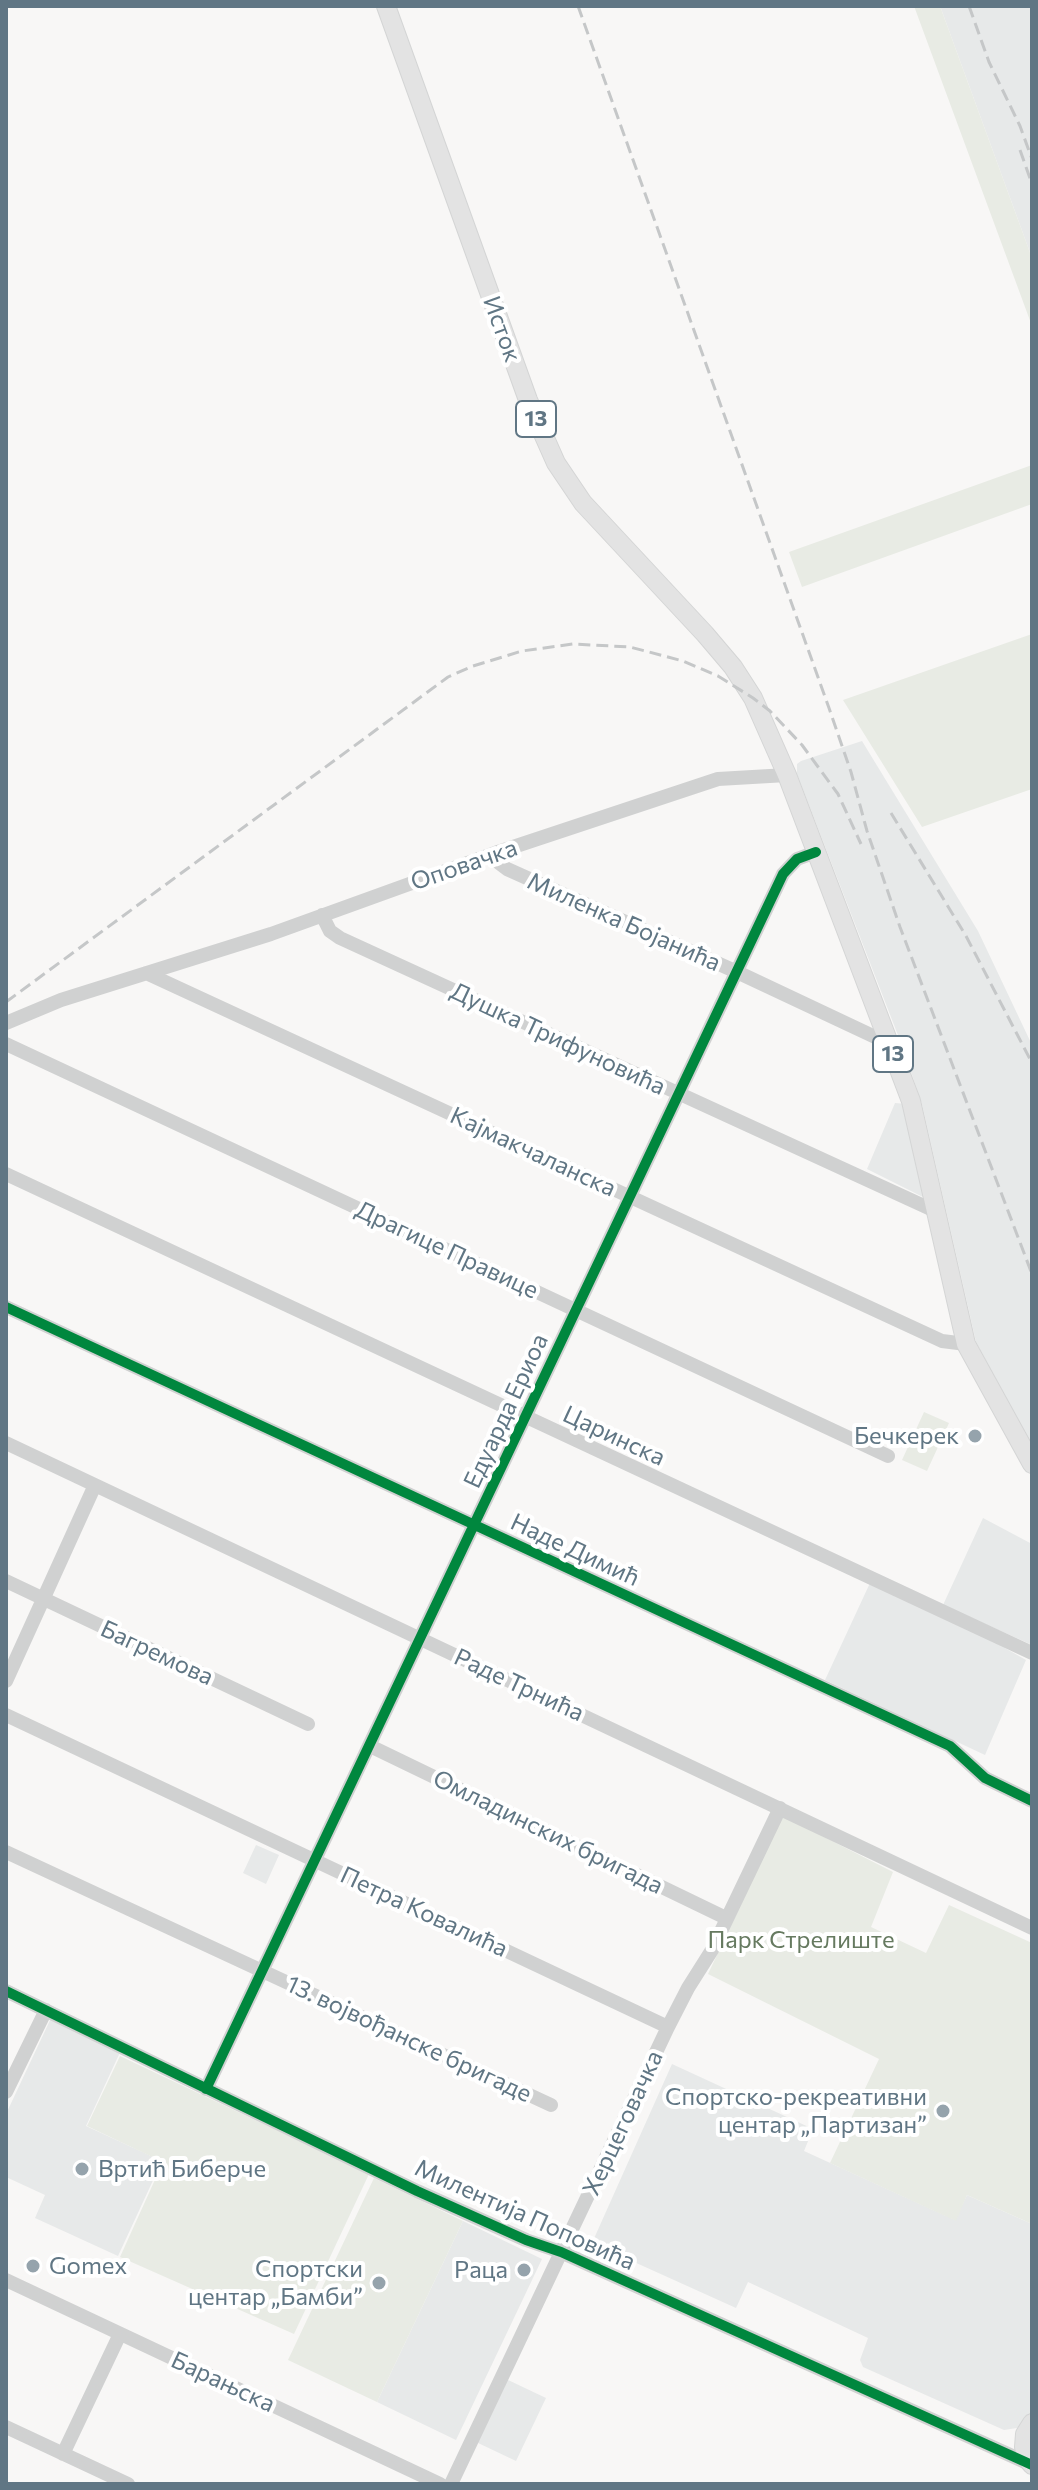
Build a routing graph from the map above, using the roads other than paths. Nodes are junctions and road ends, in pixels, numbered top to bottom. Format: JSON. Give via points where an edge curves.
{"nodes":[{"id":1,"x":386,"y":6,"type":"edge"},
{"id":2,"x":787,"y":775,"type":"junction"},
{"id":3,"x":816,"y":852,"type":"junction"},
{"id":4,"x":495,"y":853,"type":"junction"},
{"id":5,"x":322,"y":915,"type":"junction"},
{"id":6,"x":737,"y":972,"type":"junction"},
{"id":7,"x":146,"y":973,"type":"junction"},
{"id":8,"x":6,"y":1023,"type":"edge"},
{"id":9,"x":6,"y":1044,"type":"edge"},
{"id":10,"x":890,"y":1044,"type":"junction"},
{"id":11,"x":678,"y":1094,"type":"junction"},
{"id":12,"x":6,"y":1174,"type":"edge"},
{"id":13,"x":630,"y":1197,"type":"junction"},
{"id":14,"x":935,"y":1211,"type":"junction"},
{"id":15,"x":6,"y":1307,"type":"edge"},
{"id":16,"x":576,"y":1310,"type":"junction"},
{"id":17,"x":966,"y":1344,"type":"junction"},
{"id":18,"x":526,"y":1417,"type":"junction"},
{"id":19,"x":6,"y":1443,"type":"edge"},
{"id":20,"x":888,"y":1456,"type":"dead end"},
{"id":21,"x":1032,"y":1464,"type":"edge"},
{"id":22,"x":95,"y":1485,"type":"junction"},
{"id":23,"x":475,"y":1525,"type":"junction"},
{"id":24,"x":6,"y":1581,"type":"edge"},
{"id":25,"x":43,"y":1599,"type":"junction"},
{"id":26,"x":421,"y":1639,"type":"junction"},
{"id":27,"x":1032,"y":1653,"type":"edge"},
{"id":28,"x":6,"y":1681,"type":"edge"},
{"id":29,"x":6,"y":1715,"type":"edge"},
{"id":30,"x":308,"y":1724,"type":"dead end"},
{"id":31,"x":370,"y":1746,"type":"junction"},
{"id":32,"x":1032,"y":1801,"type":"edge"},
{"id":33,"x":780,"y":1808,"type":"junction"},
{"id":34,"x":6,"y":1852,"type":"edge"},
{"id":35,"x":315,"y":1861,"type":"junction"},
{"id":36,"x":726,"y":1918,"type":"junction"},
{"id":37,"x":1032,"y":1928,"type":"edge"},
{"id":38,"x":263,"y":1971,"type":"junction"},
{"id":39,"x":6,"y":1991,"type":"edge"},
{"id":40,"x":46,"y":2010,"type":"junction"},
{"id":41,"x":668,"y":2027,"type":"junction"},
{"id":42,"x":206,"y":2089,"type":"junction"},
{"id":43,"x":6,"y":2092,"type":"edge"},
{"id":44,"x":551,"y":2105,"type":"dead end"},
{"id":45,"x":561,"y":2252,"type":"junction"},
{"id":46,"x":6,"y":2280,"type":"edge"},
{"id":47,"x":120,"y":2334,"type":"junction"},
{"id":48,"x":1030,"y":2425,"type":"edge"},
{"id":49,"x":6,"y":2427,"type":"edge"},
{"id":50,"x":1004,"y":2451,"type":"junction"},
{"id":51,"x":63,"y":2454,"type":"junction"},
{"id":52,"x":1032,"y":2465,"type":"edge"},
{"id":53,"x":128,"y":2484,"type":"edge"},
{"id":54,"x":440,"y":2484,"type":"edge"},
{"id":55,"x":451,"y":2484,"type":"edge"}],
"edges":[{"from":1,"to":2,"type":"main road","name":"Исток","number":"13","via":[[551,455],[583,503],[733,667],[753,698]]},
{"from":2,"to":3,"type":"main road","number":"13"},
{"from":2,"to":4,"type":"street","name":"Оповачка","via":[[718,779]]},
{"from":3,"to":6,"type":"street","name":"Едуарда Ериоа","via":[[797,859],[783,874]]},
{"from":3,"to":10,"type":"main road","number":"13"},
{"from":4,"to":5,"type":"street","name":"Оповачка"},
{"from":4,"to":6,"type":"street","name":"Миленка Бојанића","via":[[507,869]]},
{"from":5,"to":7,"type":"street","name":"Оповачка"},
{"from":5,"to":11,"type":"street","name":"Душка Трифуновића","via":[[340,938]]},
{"from":6,"to":10,"type":"street","name":"Миленка Бојанића"},
{"from":6,"to":11,"type":"street","name":"Едуарда Ериоа"},
{"from":7,"to":8,"type":"street","name":"Оповачка"},
{"from":7,"to":13,"type":"street","name":"Кајмакчаланска"},
{"from":9,"to":16,"type":"street","name":"Драгице Правице"},
{"from":10,"to":14,"type":"main road","number":"13","via":[[911,1101]]},
{"from":11,"to":13,"type":"street","name":"Едуарда Ериоа"},
{"from":11,"to":14,"type":"street","name":"Душка Трифуновића"},
{"from":12,"to":18,"type":"street","name":"Царинска"},
{"from":13,"to":16,"type":"street","name":"Едуарда Ериоа"},
{"from":13,"to":17,"type":"street","name":"Кајмакчаланска","via":[[942,1341]]},
{"from":14,"to":17,"type":"main road","number":"13"},
{"from":15,"to":23,"type":"street","name":"Наде Димић"},
{"from":16,"to":18,"type":"street","name":"Едуарда Ериоа"},
{"from":16,"to":20,"type":"street","name":"Драгице Правице"},
{"from":17,"to":21,"type":"main road","number":"13"},
{"from":18,"to":23,"type":"street","name":"Едуарда Ериоа"},
{"from":18,"to":27,"type":"street","name":"Царинска"},
{"from":19,"to":22,"type":"street","name":"Раде Трнића"},
{"from":22,"to":25,"type":"street"},
{"from":22,"to":26,"type":"street","name":"Раде Трнића"},
{"from":23,"to":26,"type":"street","name":"Едуарда Ериоа"},
{"from":23,"to":32,"type":"street","name":"Наде Димић","via":[[950,1746],[985,1778]]},
{"from":24,"to":25,"type":"street","name":"Багремова"},
{"from":25,"to":28,"type":"street"},
{"from":25,"to":30,"type":"street","name":"Багремова"},
{"from":26,"to":31,"type":"street","name":"Едуарда Ериоа"},
{"from":26,"to":33,"type":"street","name":"Раде Трнића"},
{"from":29,"to":35,"type":"street","name":"Петра Ковалића"},
{"from":31,"to":35,"type":"street","name":"Едуарда Ериоа"},
{"from":31,"to":36,"type":"street","name":"Омладинских бригада"},
{"from":33,"to":36,"type":"street","name":"Херцеговачка"},
{"from":33,"to":37,"type":"street","name":"Раде Трнића"},
{"from":34,"to":38,"type":"street","name":"13. војвођанске бригаде"},
{"from":35,"to":38,"type":"street","name":"Едуарда Ериоа"},
{"from":35,"to":41,"type":"street","name":"Петра Ковалића"},
{"from":36,"to":41,"type":"street","name":"Херцеговачка"},
{"from":38,"to":42,"type":"street","name":"Едуарда Ериоа"},
{"from":38,"to":44,"type":"street","name":"13. војвођанске бригаде"},
{"from":39,"to":40,"type":"street","name":"Милентија Поповића"},
{"from":40,"to":42,"type":"street","name":"Милентија Поповића"},
{"from":40,"to":43,"type":"street"},
{"from":41,"to":45,"type":"street","name":"Херцеговачка"},
{"from":42,"to":45,"type":"street","name":"Милентија Поповића","via":[[417,2191]]},
{"from":45,"to":50,"type":"street","name":"Милентија Поповића"},
{"from":45,"to":55,"type":"street","name":"Херцеговачка"},
{"from":46,"to":47,"type":"street","name":"Барањска"},
{"from":47,"to":51,"type":"street"},
{"from":47,"to":54,"type":"street","name":"Барањска"},
{"from":48,"to":50,"type":"street"},
{"from":48,"to":52,"type":"main road","via":[[1024,2447]]},
{"from":49,"to":51,"type":"street"},
{"from":50,"to":52,"type":"street","name":"Милентија Поповића"},
{"from":51,"to":53,"type":"street"}]}
